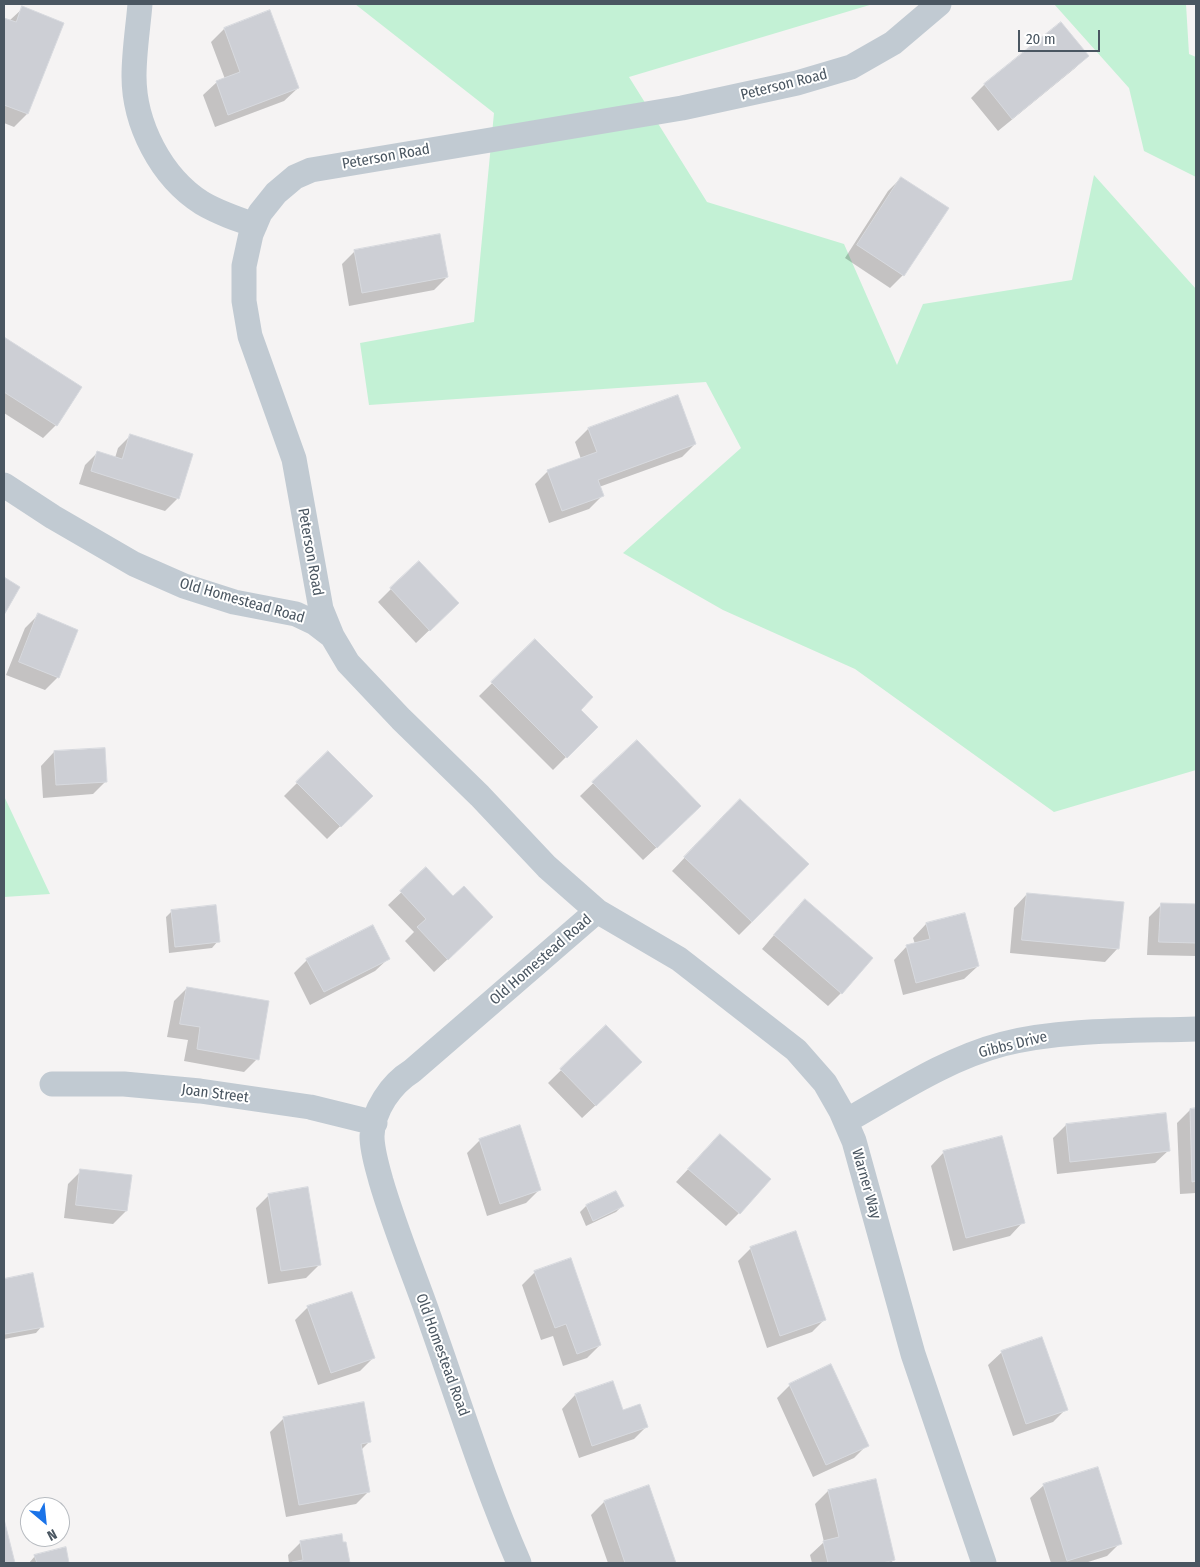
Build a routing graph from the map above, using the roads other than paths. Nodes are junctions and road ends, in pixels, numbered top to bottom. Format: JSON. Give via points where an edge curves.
{"nodes":[{"id":1,"x":140,"y":4,"type":"edge"},
{"id":2,"x":939,"y":4,"type":"edge"},
{"id":3,"x":255,"y":225,"type":"junction"},
{"id":4,"x":4,"y":485,"type":"edge"},
{"id":5,"x":332,"y":636,"type":"junction"},
{"id":6,"x":597,"y":911,"type":"junction"},
{"id":7,"x":1196,"y":1028,"type":"edge"},
{"id":8,"x":52,"y":1084,"type":"dead end"},
{"id":9,"x":846,"y":1121,"type":"junction"},
{"id":10,"x":375,"y":1123,"type":"junction"},
{"id":11,"x":519,"y":1563,"type":"edge"},
{"id":12,"x":984,"y":1563,"type":"edge"}],
"edges":[{"from":1,"to":3,"type":"street","via":[[134,76],[137,105],[160,161],[179,184],[201,202]]},
{"from":2,"to":3,"type":"street","name":"Peterson Road","via":[[893,43],[859,62],[797,83],[682,108],[310,170],[276,192]]},
{"from":3,"to":5,"type":"street","name":"Peterson Road","via":[[244,266],[244,301],[250,336],[294,459],[321,609]]},
{"from":4,"to":5,"type":"street","name":"Old Homestead Road","via":[[53,518],[134,564],[184,586],[234,602],[296,614],[315,622]]},
{"from":5,"to":6,"type":"street","name":"Old Homestead Road","via":[[348,663],[401,719],[548,867]]},
{"from":6,"to":9,"type":"street","name":"Warner Way","via":[[679,959],[796,1050],[824,1083]]},
{"from":6,"to":10,"type":"street","name":"Old Homestead Road","via":[[405,1075],[388,1092]]},
{"from":7,"to":9,"type":"street","name":"Gibbs Drive","via":[[1053,1035],[1002,1044],[954,1061]]},
{"from":8,"to":10,"type":"street","name":"Joan Street","via":[[124,1084],[200,1091],[310,1107]]},
{"from":9,"to":12,"type":"street","name":"Warner Way","via":[[913,1354]]},
{"from":10,"to":11,"type":"street","name":"Old Homestead Road","via":[[372,1135],[374,1155],[387,1202]]}]}
